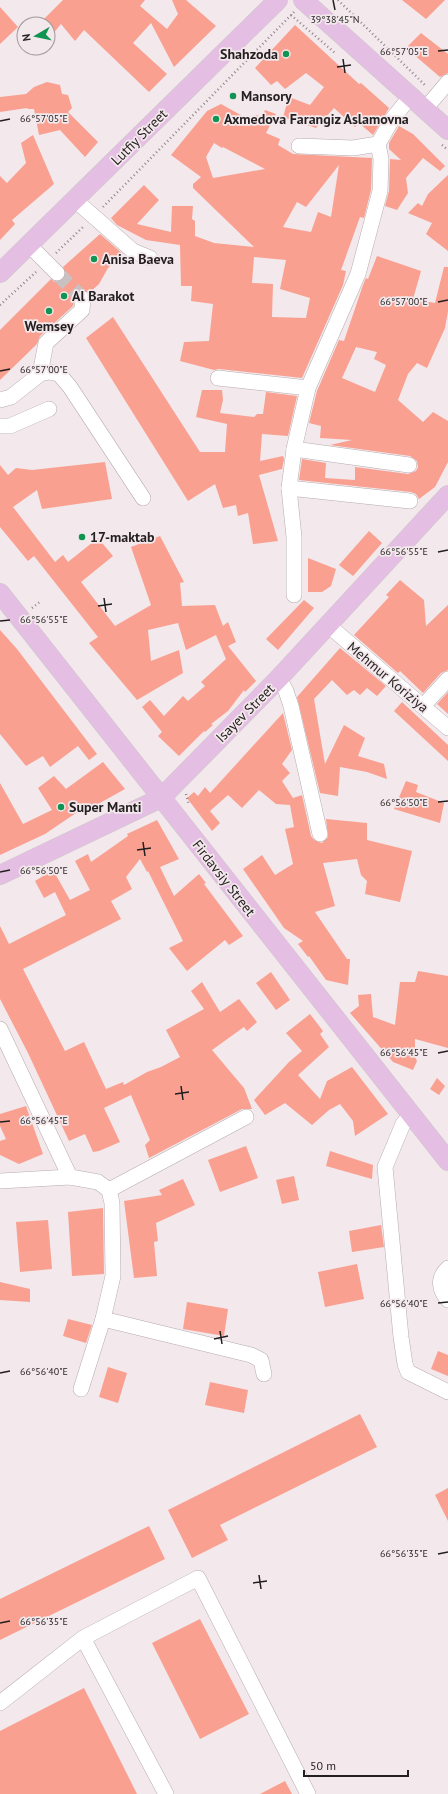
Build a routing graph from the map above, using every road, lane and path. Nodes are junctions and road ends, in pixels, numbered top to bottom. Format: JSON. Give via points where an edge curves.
{"nodes":[{"id":1,"x":278,"y":0,"type":"edge"},
{"id":2,"x":304,"y":0,"type":"edge"},
{"id":3,"x":338,"y":0,"type":"edge"},
{"id":4,"x":448,"y":82,"type":"edge"},
{"id":5,"x":410,"y":96,"type":"junction"},
{"id":6,"x":430,"y":102,"type":"junction"},
{"id":7,"x":448,"y":130,"type":"edge"},
{"id":8,"x":378,"y":144,"type":"junction"},
{"id":9,"x":299,"y":146,"type":"dead end"},
{"id":10,"x":74,"y":200,"type":"junction"},
{"id":11,"x":93,"y":217,"type":"junction"},
{"id":12,"x":28,"y":245,"type":"junction"},
{"id":13,"x":150,"y":258,"type":"dead end"},
{"id":14,"x":46,"y":262,"type":"junction"},
{"id":15,"x":0,"y":273,"type":"edge"},
{"id":16,"x":57,"y":273,"type":"tunnel mouth"},
{"id":17,"x":83,"y":299,"type":"dead end"},
{"id":18,"x":0,"y":306,"type":"edge"},
{"id":19,"x":40,"y":374,"type":"junction"},
{"id":20,"x":218,"y":378,"type":"dead end"},
{"id":21,"x":308,"y":388,"type":"junction"},
{"id":22,"x":0,"y":400,"type":"edge"},
{"id":23,"x":49,"y":409,"type":"dead end"},
{"id":24,"x":0,"y":426,"type":"edge"},
{"id":25,"x":294,"y":449,"type":"junction"},
{"id":26,"x":409,"y":465,"type":"dead end"},
{"id":27,"x":289,"y":488,"type":"junction"},
{"id":28,"x":448,"y":495,"type":"edge"},
{"id":29,"x":143,"y":498,"type":"dead end"},
{"id":30,"x":410,"y":500,"type":"dead end"},
{"id":31,"x":0,"y":593,"type":"edge"},
{"id":32,"x":294,"y":595,"type":"dead end"},
{"id":33,"x":328,"y":625,"type":"junction"},
{"id":34,"x":279,"y":678,"type":"junction"},
{"id":35,"x":448,"y":679,"type":"edge"},
{"id":36,"x":423,"y":706,"type":"junction"},
{"id":37,"x":448,"y":728,"type":"edge"},
{"id":38,"x":182,"y":776,"type":"junction"},
{"id":39,"x":161,"y":798,"type":"junction"},
{"id":40,"x":190,"y":808,"type":"dead end"},
{"id":41,"x":320,"y":834,"type":"dead end"},
{"id":42,"x":0,"y":875,"type":"edge"},
{"id":43,"x":0,"y":1029,"type":"edge"},
{"id":44,"x":411,"y":1114,"type":"junction"},
{"id":45,"x":246,"y":1118,"type":"dead end"},
{"id":46,"x":446,"y":1155,"type":"edge"},
{"id":47,"x":70,"y":1177,"type":"junction"},
{"id":48,"x":0,"y":1181,"type":"edge"},
{"id":49,"x":109,"y":1190,"type":"junction"},
{"id":50,"x":448,"y":1268,"type":"edge"},
{"id":51,"x":448,"y":1300,"type":"edge"},
{"id":52,"x":103,"y":1319,"type":"junction"},
{"id":53,"x":264,"y":1374,"type":"dead end"},
{"id":54,"x":81,"y":1389,"type":"dead end"},
{"id":55,"x":448,"y":1392,"type":"edge"},
{"id":56,"x":84,"y":1638,"type":"junction"},
{"id":57,"x":0,"y":1703,"type":"edge"},
{"id":58,"x":166,"y":1794,"type":"edge"},
{"id":59,"x":308,"y":1794,"type":"edge"}],
"edges":[{"from":1,"to":10,"type":"main road","name":"Lutfiy Street"},
{"from":2,"to":5,"type":"main road"},
{"from":2,"to":11,"type":"path","via":[[287,21]]},
{"from":3,"to":6,"type":"path"},
{"from":4,"to":6,"type":"street"},
{"from":5,"to":6,"type":"main road"},
{"from":5,"to":8,"type":"street","via":[[392,118]]},
{"from":6,"to":7,"type":"main road"},
{"from":8,"to":9,"type":"street","via":[[353,148]]},
{"from":8,"to":21,"type":"street","via":[[380,191],[358,274]]},
{"from":10,"to":11,"type":"street"},
{"from":10,"to":12,"type":"main road","name":"Lutfiy Street"},
{"from":11,"to":13,"type":"street","via":[[133,252]]},
{"from":11,"to":14,"type":"path"},
{"from":12,"to":14,"type":"street"},
{"from":12,"to":15,"type":"main road","name":"Lutfiy Street"},
{"from":14,"to":16,"type":"street"},
{"from":14,"to":18,"type":"path"},
{"from":17,"to":19,"type":"street","via":[[82,310],[46,343]]},
{"from":19,"to":22,"type":"street","via":[[11,397]]},
{"from":19,"to":29,"type":"street","via":[[59,374],[70,387]]},
{"from":20,"to":21,"type":"street"},
{"from":21,"to":25,"type":"street"},
{"from":23,"to":24,"type":"street","via":[[10,426]]},
{"from":25,"to":26,"type":"street"},
{"from":25,"to":27,"type":"street"},
{"from":27,"to":30,"type":"street"},
{"from":27,"to":32,"type":"street","via":[[294,537]]},
{"from":28,"to":33,"type":"main road","name":"Isayev Street"},
{"from":31,"to":39,"type":"main road","name":"Firdavsiy Street"},
{"from":33,"to":34,"type":"main road","name":"Isayev Street"},
{"from":33,"to":36,"type":"street","name":"Mehmur Koriziya"},
{"from":34,"to":38,"type":"main road","name":"Isayev Street"},
{"from":34,"to":41,"type":"street","via":[[291,706]]},
{"from":35,"to":36,"type":"street"},
{"from":36,"to":37,"type":"street","name":"Mehmur Koriziya"},
{"from":38,"to":39,"type":"main road","name":"Isayev Street"},
{"from":38,"to":40,"type":"path"},
{"from":39,"to":42,"type":"main road","name":"Isayev Street"},
{"from":39,"to":44,"type":"main road","name":"Firdavsiy Street"},
{"from":43,"to":47,"type":"street"},
{"from":44,"to":46,"type":"main road","name":"Firdavsiy Street"},
{"from":44,"to":55,"type":"street","via":[[403,1124],[385,1167],[401,1337],[408,1372]]},
{"from":45,"to":49,"type":"street"},
{"from":47,"to":48,"type":"street"},
{"from":47,"to":49,"type":"street","via":[[98,1182]]},
{"from":49,"to":52,"type":"street","via":[[112,1203],[113,1276]]},
{"from":50,"to":51,"type":"street","via":[[440,1278],[444,1296]]},
{"from":52,"to":53,"type":"street","via":[[251,1355],[261,1360]]},
{"from":52,"to":54,"type":"street"},
{"from":56,"to":57,"type":"street"},
{"from":56,"to":58,"type":"street"},
{"from":56,"to":59,"type":"street","via":[[198,1578]]}]}
